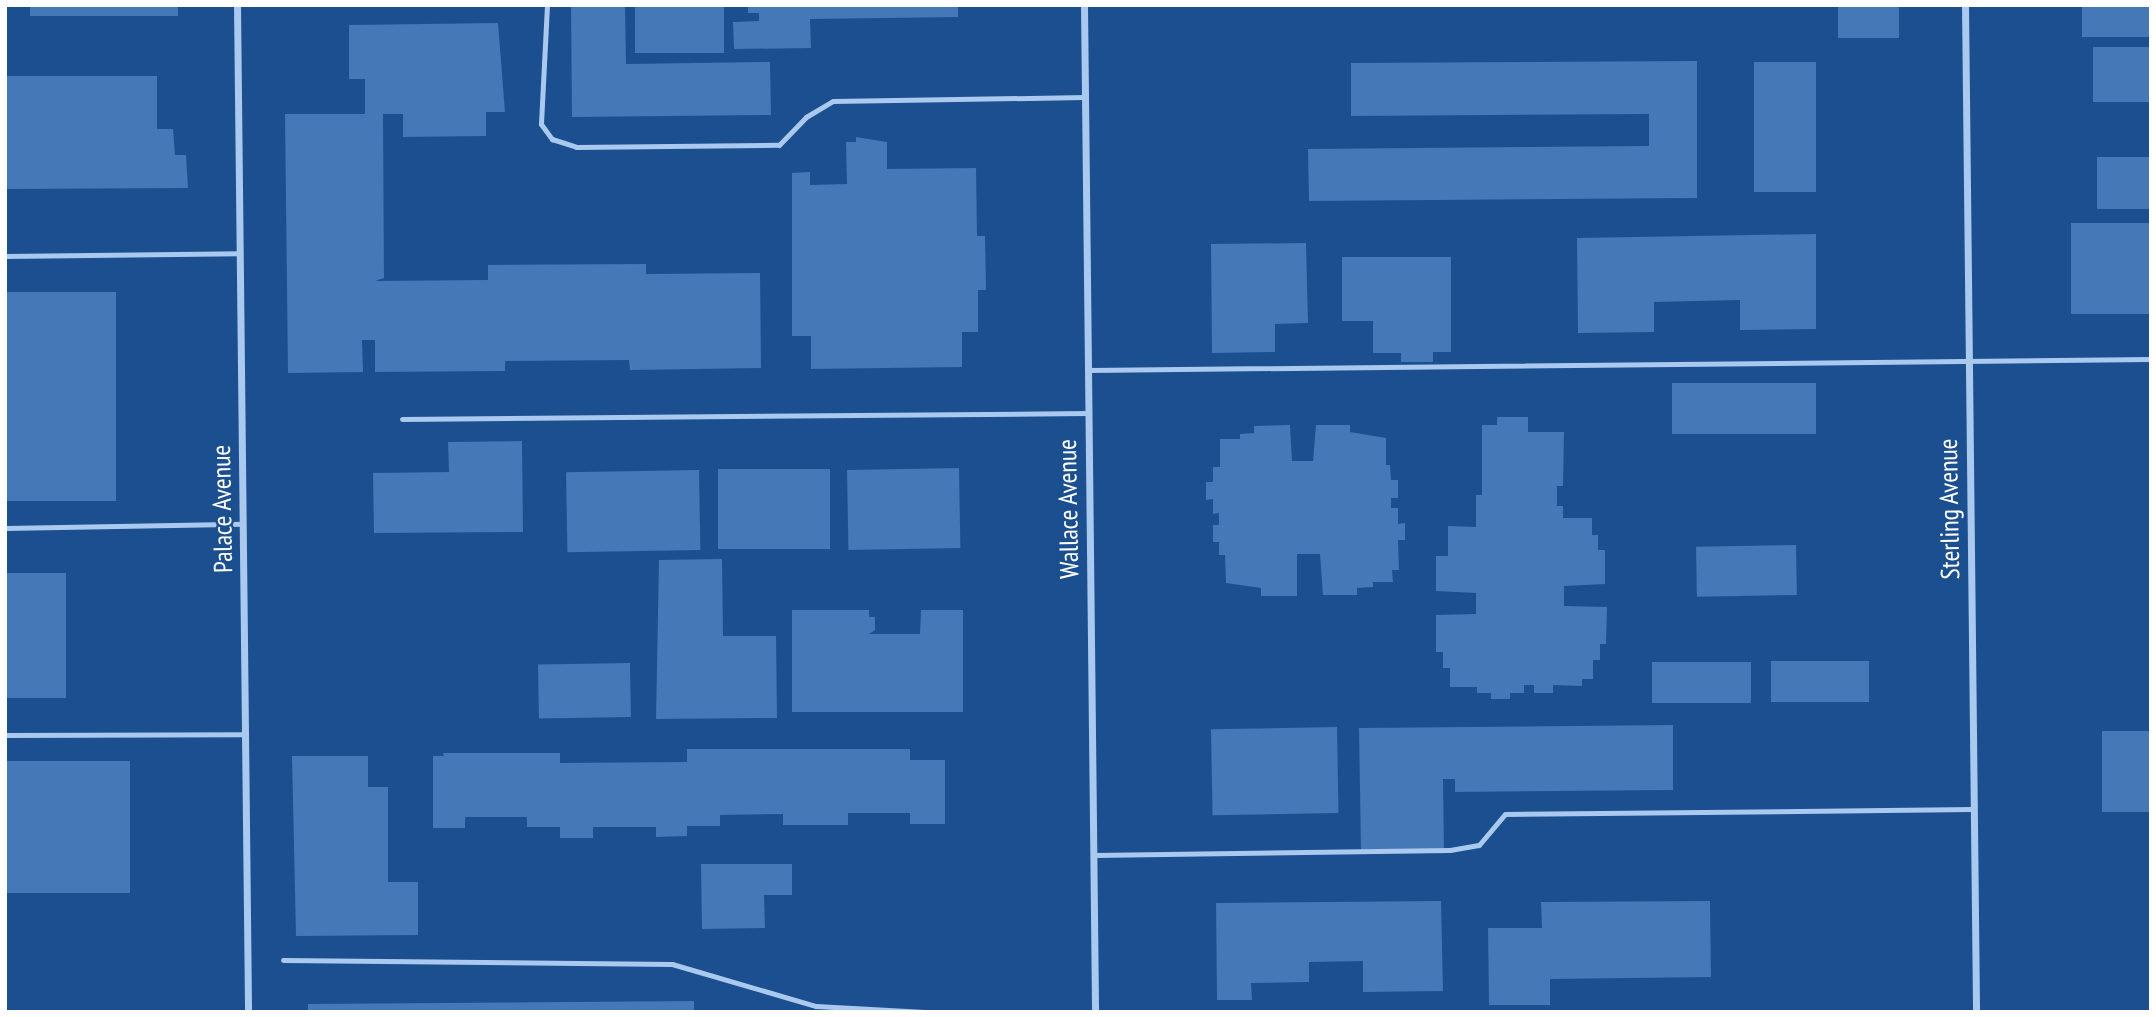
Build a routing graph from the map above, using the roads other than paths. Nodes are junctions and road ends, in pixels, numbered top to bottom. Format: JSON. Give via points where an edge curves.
{"nodes":[{"id":1,"x":237,"y":5,"type":"edge"},
{"id":2,"x":547,"y":5,"type":"edge"},
{"id":3,"x":1084,"y":5,"type":"edge"},
{"id":4,"x":1965,"y":5,"type":"edge"},
{"id":5,"x":1085,"y":97,"type":"junction"},
{"id":6,"x":240,"y":253,"type":"junction"},
{"id":7,"x":5,"y":256,"type":"edge"},
{"id":8,"x":2151,"y":359,"type":"edge"},
{"id":9,"x":1969,"y":361,"type":"junction"},
{"id":10,"x":1088,"y":370,"type":"junction"},
{"id":11,"x":1088,"y":413,"type":"junction"},
{"id":12,"x":402,"y":419,"type":"dead end"},
{"id":13,"x":243,"y":524,"type":"junction"},
{"id":14,"x":5,"y":528,"type":"edge"},
{"id":15,"x":245,"y":734,"type":"junction"},
{"id":16,"x":5,"y":735,"type":"edge"},
{"id":17,"x":1973,"y":808,"type":"junction"},
{"id":18,"x":1094,"y":855,"type":"junction"},
{"id":19,"x":283,"y":960,"type":"dead end"},
{"id":20,"x":248,"y":1012,"type":"edge"},
{"id":21,"x":925,"y":1012,"type":"edge"},
{"id":22,"x":1095,"y":1012,"type":"edge"},
{"id":23,"x":1976,"y":1012,"type":"edge"}],
"edges":[{"from":1,"to":6,"type":"street","name":"Palace Avenue"},
{"from":2,"to":5,"type":"lane","via":[[541,124],[552,139],[576,147],[779,145],[806,117],[833,101]]},
{"from":3,"to":5,"type":"street","name":"Wallace Avenue"},
{"from":4,"to":9,"type":"street","name":"Sterling Avenue"},
{"from":5,"to":10,"type":"street","name":"Wallace Avenue"},
{"from":6,"to":7,"type":"lane"},
{"from":6,"to":13,"type":"street","name":"Palace Avenue"},
{"from":8,"to":9,"type":"lane"},
{"from":9,"to":10,"type":"lane"},
{"from":9,"to":17,"type":"street","name":"Sterling Avenue"},
{"from":10,"to":11,"type":"street","name":"Wallace Avenue"},
{"from":11,"to":12,"type":"lane"},
{"from":11,"to":18,"type":"street","name":"Wallace Avenue"},
{"from":13,"to":14,"type":"lane"},
{"from":13,"to":15,"type":"street","name":"Palace Avenue"},
{"from":15,"to":16,"type":"lane"},
{"from":15,"to":20,"type":"street","name":"Palace Avenue"},
{"from":17,"to":18,"type":"lane","via":[[1505,814],[1479,845],[1450,850]]},
{"from":17,"to":23,"type":"street","name":"Sterling Avenue"},
{"from":18,"to":22,"type":"street","name":"Wallace Avenue"},
{"from":19,"to":21,"type":"lane","via":[[672,964],[816,1006]]}]}
